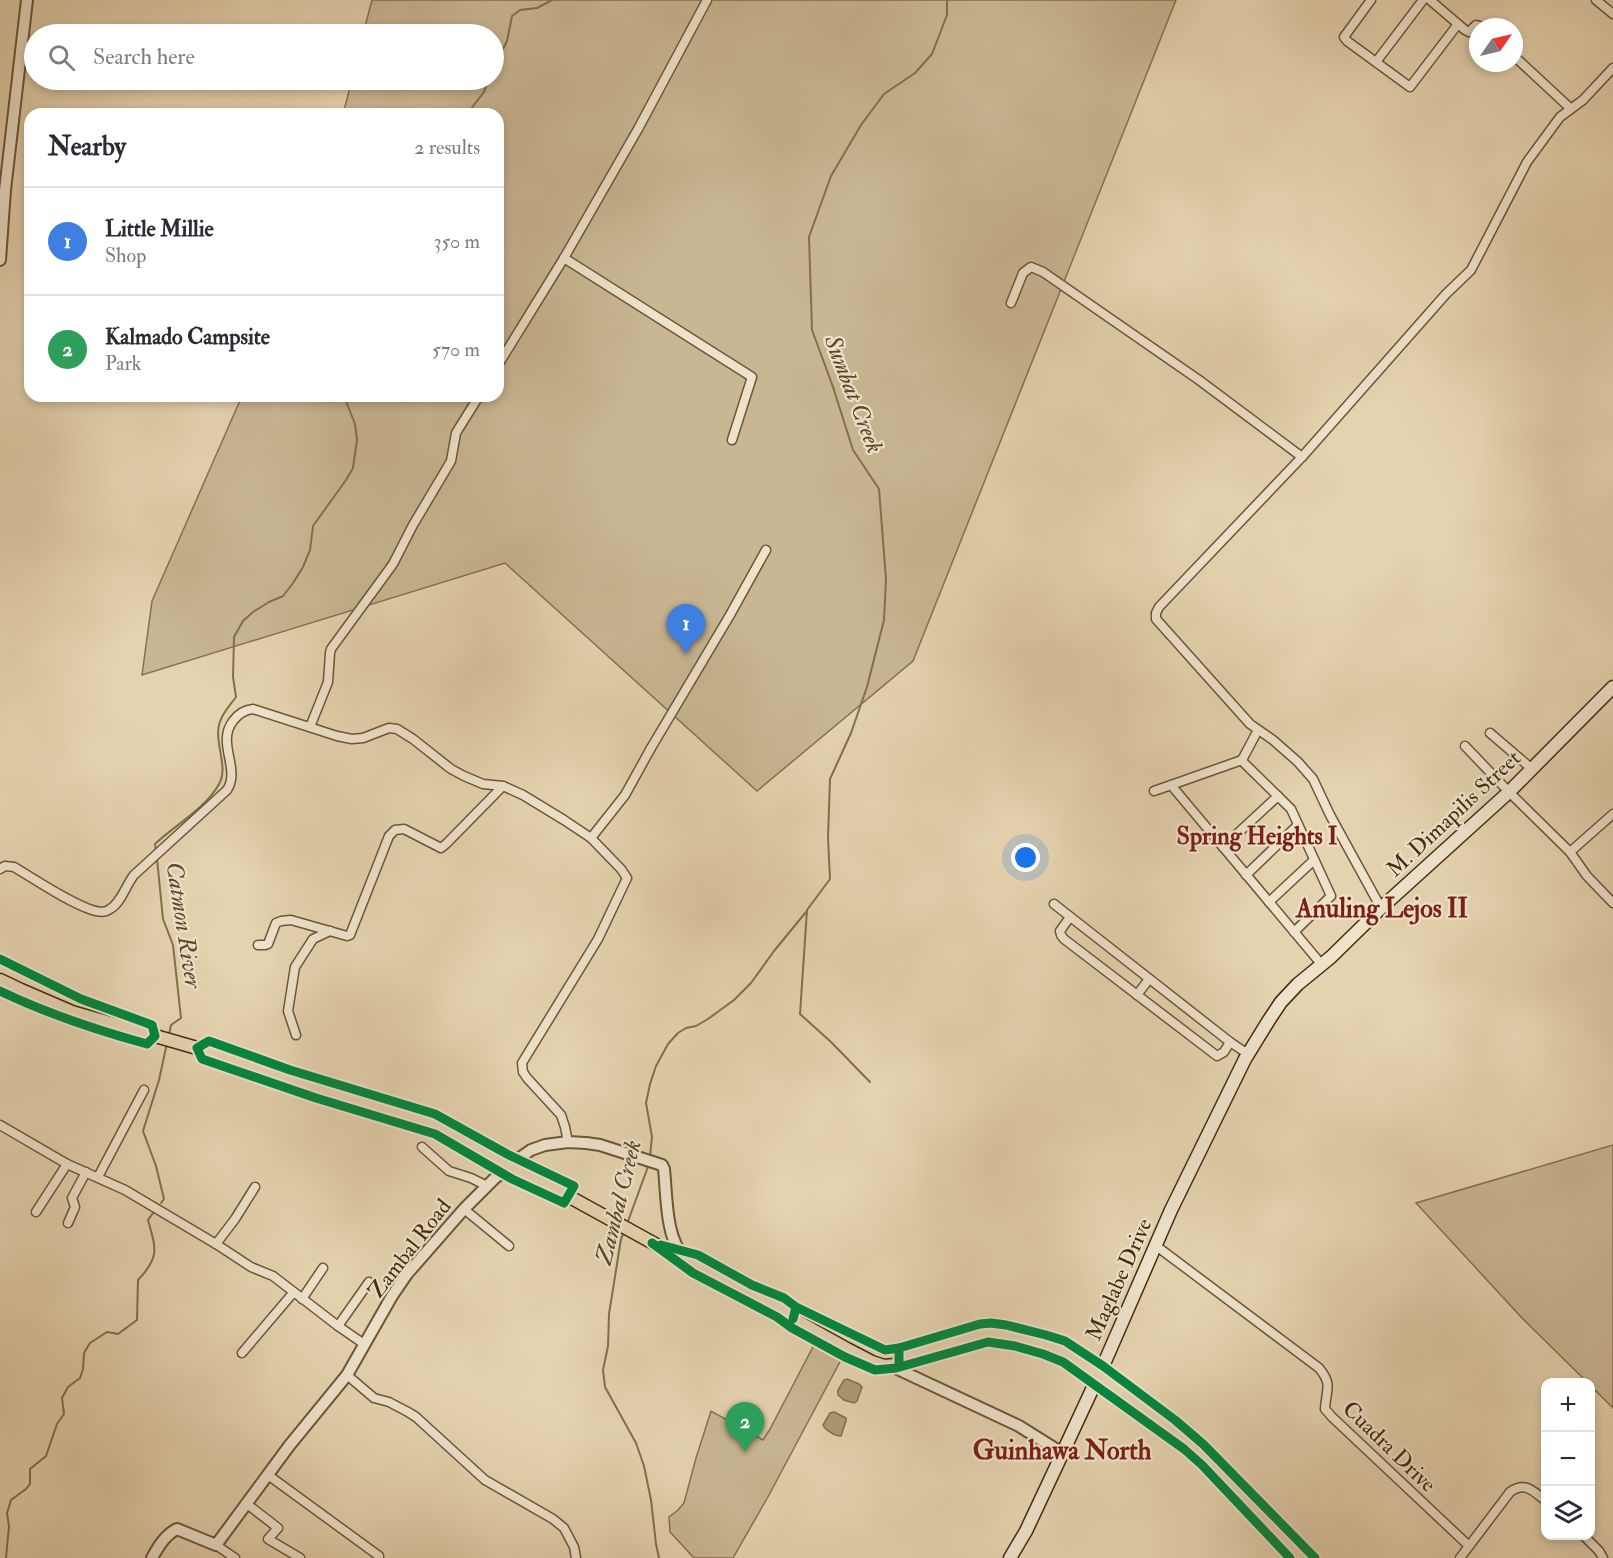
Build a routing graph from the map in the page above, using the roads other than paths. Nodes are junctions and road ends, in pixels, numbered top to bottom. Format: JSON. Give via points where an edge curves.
{"nodes":[{"id":1,"x":27,"y":0,"type":"edge"},
{"id":2,"x":707,"y":0,"type":"edge"},
{"id":3,"x":1371,"y":0,"type":"edge"},
{"id":4,"x":1423,"y":0,"type":"edge"},
{"id":5,"x":1430,"y":0,"type":"edge"},
{"id":6,"x":1596,"y":0,"type":"edge"},
{"id":7,"x":1613,"y":14,"type":"edge"},
{"id":8,"x":24,"y":24,"type":"edge"},
{"id":9,"x":1458,"y":24,"type":"junction"},
{"id":10,"x":24,"y":27,"type":"edge"},
{"id":11,"x":1469,"y":32,"type":"edge"},
{"id":12,"x":1376,"y":62,"type":"junction"},
{"id":13,"x":1523,"y":64,"type":"edge"},
{"id":14,"x":1613,"y":68,"type":"edge"},
{"id":15,"x":1570,"y":108,"type":"junction"},
{"id":16,"x":564,"y":258,"type":"junction"},
{"id":17,"x":0,"y":260,"type":"edge"},
{"id":18,"x":1011,"y":303,"type":"dead end"},
{"id":19,"x":504,"y":355,"type":"edge"},
{"id":20,"x":474,"y":402,"type":"edge"},
{"id":21,"x":732,"y":440,"type":"dead end"},
{"id":22,"x":1302,"y":457,"type":"junction"},
{"id":23,"x":765,"y":550,"type":"dead end"},
{"id":24,"x":1613,"y":687,"type":"edge"},
{"id":25,"x":310,"y":727,"type":"junction"},
{"id":26,"x":1258,"y":730,"type":"junction"},
{"id":27,"x":1490,"y":733,"type":"dead end"},
{"id":28,"x":1465,"y":746,"type":"dead end"},
{"id":29,"x":1241,"y":760,"type":"junction"},
{"id":30,"x":1532,"y":769,"type":"junction"},
{"id":31,"x":1171,"y":785,"type":"junction"},
{"id":32,"x":503,"y":786,"type":"junction"},
{"id":33,"x":1154,"y":791,"type":"dead end"},
{"id":34,"x":1509,"y":792,"type":"junction"},
{"id":35,"x":1278,"y":796,"type":"junction"},
{"id":36,"x":1613,"y":814,"type":"edge"},
{"id":37,"x":1298,"y":825,"type":"junction"},
{"id":38,"x":591,"y":838,"type":"junction"},
{"id":39,"x":1223,"y":847,"type":"junction"},
{"id":40,"x":1570,"y":852,"type":"junction"},
{"id":41,"x":1314,"y":860,"type":"junction"},
{"id":42,"x":0,"y":869,"type":"edge"},
{"id":43,"x":1246,"y":875,"type":"junction"},
{"id":44,"x":1269,"y":902,"type":"junction"},
{"id":45,"x":1613,"y":903,"type":"edge"},
{"id":46,"x":1054,"y":904,"type":"dead end"},
{"id":47,"x":1381,"y":908,"type":"junction"},
{"id":48,"x":1070,"y":917,"type":"junction"},
{"id":49,"x":330,"y":931,"type":"junction"},
{"id":50,"x":1294,"y":932,"type":"junction"},
{"id":51,"x":258,"y":945,"type":"dead end"},
{"id":52,"x":1322,"y":965,"type":"junction"},
{"id":53,"x":1149,"y":979,"type":"junction"},
{"id":54,"x":0,"y":980,"type":"edge"},
{"id":55,"x":1137,"y":995,"type":"junction"},
{"id":56,"x":296,"y":1035,"type":"dead end"},
{"id":57,"x":1230,"y":1042,"type":"junction"},
{"id":58,"x":1248,"y":1054,"type":"junction"},
{"id":59,"x":144,"y":1090,"type":"dead end"},
{"id":60,"x":0,"y":1125,"type":"edge"},
{"id":61,"x":568,"y":1142,"type":"junction"},
{"id":62,"x":422,"y":1147,"type":"dead end"},
{"id":63,"x":68,"y":1164,"type":"junction"},
{"id":64,"x":509,"y":1166,"type":"junction"},
{"id":65,"x":86,"y":1172,"type":"junction"},
{"id":66,"x":98,"y":1177,"type":"junction"},
{"id":67,"x":487,"y":1186,"type":"junction"},
{"id":68,"x":255,"y":1187,"type":"dead end"},
{"id":69,"x":464,"y":1209,"type":"junction"},
{"id":70,"x":1171,"y":1210,"type":"joint"},
{"id":71,"x":36,"y":1212,"type":"dead end"},
{"id":72,"x":68,"y":1223,"type":"dead end"},
{"id":73,"x":216,"y":1244,"type":"junction"},
{"id":74,"x":1155,"y":1245,"type":"junction"},
{"id":75,"x":509,"y":1246,"type":"dead end"},
{"id":76,"x":693,"y":1265,"type":"junction"},
{"id":77,"x":323,"y":1268,"type":"dead end"},
{"id":78,"x":369,"y":1282,"type":"dead end"},
{"id":79,"x":293,"y":1293,"type":"junction"},
{"id":80,"x":302,"y":1299,"type":"junction"},
{"id":81,"x":338,"y":1326,"type":"junction"},
{"id":82,"x":364,"y":1344,"type":"junction"},
{"id":83,"x":242,"y":1353,"type":"dead end"},
{"id":84,"x":891,"y":1366,"type":"junction"},
{"id":85,"x":347,"y":1375,"type":"junction"},
{"id":86,"x":1099,"y":1375,"type":"junction"},
{"id":87,"x":1062,"y":1453,"type":"junction"},
{"id":88,"x":268,"y":1475,"type":"junction"},
{"id":89,"x":1541,"y":1498,"type":"edge"},
{"id":90,"x":247,"y":1504,"type":"junction"},
{"id":91,"x":1588,"y":1540,"type":"edge"},
{"id":92,"x":216,"y":1545,"type":"junction"},
{"id":93,"x":1469,"y":1546,"type":"junction"},
{"id":94,"x":379,"y":1556,"type":"dead end"},
{"id":95,"x":152,"y":1558,"type":"edge"},
{"id":96,"x":235,"y":1558,"type":"edge"},
{"id":97,"x":300,"y":1558,"type":"edge"},
{"id":98,"x":576,"y":1558,"type":"edge"},
{"id":99,"x":1010,"y":1558,"type":"edge"},
{"id":100,"x":1302,"y":1558,"type":"edge"},
{"id":101,"x":1460,"y":1558,"type":"edge"},
{"id":102,"x":1603,"y":1558,"type":"edge"}],
"edges":[{"from":1,"to":8,"type":"street"},
{"from":2,"to":16,"type":"street"},
{"from":3,"to":12,"type":"street","via":[[1344,37]]},
{"from":4,"to":12,"type":"street"},
{"from":5,"to":9,"type":"street"},
{"from":6,"to":7,"type":"street"},
{"from":9,"to":11,"type":"street"},
{"from":9,"to":12,"type":"street","via":[[1410,87]]},
{"from":10,"to":17,"type":"street"},
{"from":13,"to":15,"type":"street"},
{"from":14,"to":15,"type":"street"},
{"from":15,"to":22,"type":"street","via":[[1527,162],[1471,270]]},
{"from":16,"to":19,"type":"street"},
{"from":16,"to":21,"type":"street","via":[[752,377]]},
{"from":18,"to":22,"type":"street","via":[[1026,269],[1043,272]]},
{"from":20,"to":25,"type":"street","via":[[456,433],[451,461],[393,564],[331,649],[328,682]]},
{"from":22,"to":26,"type":"street","via":[[1156,613],[1156,619],[1179,646]]},
{"from":23,"to":38,"type":"street","via":[[624,795]]},
{"from":24,"to":30,"type":"main road","name":"M. Dimapilis Street"},
{"from":25,"to":32,"type":"street","via":[[357,739],[384,729],[397,729],[464,776],[483,784]]},
{"from":25,"to":42,"type":"street","via":[[253,709],[239,714],[227,734],[231,785],[128,882],[116,905],[106,911],[93,911],[74,902],[14,867]]},
{"from":26,"to":29,"type":"street"},
{"from":26,"to":47,"type":"street","via":[[1313,779]]},
{"from":27,"to":30,"type":"street"},
{"from":28,"to":34,"type":"street"},
{"from":29,"to":31,"type":"street"},
{"from":29,"to":35,"type":"street"},
{"from":30,"to":34,"type":"main road","name":"M. Dimapilis Street"},
{"from":31,"to":33,"type":"street"},
{"from":31,"to":39,"type":"street"},
{"from":32,"to":38,"type":"street"},
{"from":32,"to":49,"type":"street","via":[[441,848],[404,829],[395,830],[370,881],[352,932],[347,936]]},
{"from":34,"to":40,"type":"street"},
{"from":34,"to":47,"type":"main road","name":"M. Dimapilis Street"},
{"from":35,"to":37,"type":"street","via":[[1291,809]]},
{"from":35,"to":39,"type":"street"},
{"from":36,"to":40,"type":"street"},
{"from":37,"to":41,"type":"street"},
{"from":37,"to":43,"type":"street"},
{"from":38,"to":61,"type":"street","via":[[627,878],[598,939],[522,1063],[527,1078],[561,1115]]},
{"from":39,"to":43,"type":"street"},
{"from":40,"to":45,"type":"street"},
{"from":41,"to":44,"type":"street"},
{"from":41,"to":50,"type":"street","via":[[1331,896]]},
{"from":43,"to":44,"type":"street"},
{"from":44,"to":50,"type":"street"},
{"from":46,"to":48,"type":"street"},
{"from":47,"to":52,"type":"main road","name":"M. Dimapilis Street"},
{"from":48,"to":53,"type":"street"},
{"from":48,"to":55,"type":"street","via":[[1060,931],[1064,939]]},
{"from":49,"to":51,"type":"street","via":[[285,920],[276,923],[268,944]]},
{"from":49,"to":56,"type":"street","via":[[314,939],[295,967],[288,1011]]},
{"from":50,"to":52,"type":"street"},
{"from":52,"to":58,"type":"main road","name":"M. Dimapilis Street","via":[[1281,1002]]},
{"from":53,"to":55,"type":"street"},
{"from":53,"to":57,"type":"street"},
{"from":54,"to":64,"type":"main road","via":[[72,1012],[428,1121]]},
{"from":55,"to":57,"type":"street","via":[[1217,1056]]},
{"from":57,"to":58,"type":"street"},
{"from":58,"to":70,"type":"main road","name":"M. Dimapilis Street"},
{"from":59,"to":66,"type":"street"},
{"from":60,"to":63,"type":"street"},
{"from":61,"to":64,"type":"street","name":"Zambal Road","via":[[536,1148]]},
{"from":61,"to":76,"type":"street","name":"Zambal Road","via":[[593,1144],[661,1164],[675,1244]]},
{"from":62,"to":67,"type":"street","via":[[449,1172]]},
{"from":63,"to":65,"type":"street"},
{"from":63,"to":71,"type":"street"},
{"from":64,"to":67,"type":"street","name":"Zambal Road"},
{"from":64,"to":76,"type":"main road"},
{"from":65,"to":66,"type":"street"},
{"from":65,"to":72,"type":"street","via":[[72,1198],[75,1207]]},
{"from":66,"to":73,"type":"street"},
{"from":67,"to":69,"type":"street","name":"Zambal Road"},
{"from":68,"to":73,"type":"street"},
{"from":69,"to":75,"type":"street"},
{"from":69,"to":82,"type":"street","name":"Zambal Road","via":[[407,1274]]},
{"from":70,"to":74,"type":"main road","name":"Maglabe Drive"},
{"from":73,"to":79,"type":"street","via":[[277,1279]]},
{"from":74,"to":86,"type":"main road","name":"Maglabe Drive"},
{"from":74,"to":93,"type":"street","name":"Cuadra Drive","via":[[1318,1368],[1327,1378],[1325,1409],[1332,1418]]},
{"from":76,"to":84,"type":"main road","via":[[781,1308],[793,1319],[872,1362]]},
{"from":77,"to":80,"type":"street"},
{"from":78,"to":81,"type":"street"},
{"from":79,"to":80,"type":"street"},
{"from":79,"to":83,"type":"street"},
{"from":80,"to":81,"type":"street"},
{"from":81,"to":82,"type":"street"},
{"from":82,"to":85,"type":"street","name":"Zambal Road"},
{"from":84,"to":86,"type":"main road","via":[[913,1354],[986,1333],[1055,1348]]},
{"from":84,"to":87,"type":"street","via":[[1019,1426]]},
{"from":85,"to":88,"type":"street","name":"Zambal Road"},
{"from":85,"to":98,"type":"street","via":[[374,1398],[416,1417],[485,1480],[559,1524],[574,1547]]},
{"from":86,"to":87,"type":"main road","name":"Maglabe Drive"},
{"from":86,"to":100,"type":"main road","via":[[1206,1458]]},
{"from":87,"to":99,"type":"main road","name":"Maglabe Drive"},
{"from":88,"to":90,"type":"street","name":"Zambal Road"},
{"from":88,"to":94,"type":"street"},
{"from":89,"to":93,"type":"street","via":[[1526,1487],[1509,1492]]},
{"from":90,"to":92,"type":"street","name":"Zambal Road"},
{"from":90,"to":97,"type":"street","via":[[278,1528],[268,1539]]},
{"from":91,"to":102,"type":"street"},
{"from":92,"to":95,"type":"street","via":[[177,1529],[167,1536]]},
{"from":92,"to":96,"type":"street"},
{"from":93,"to":101,"type":"street"}]}
